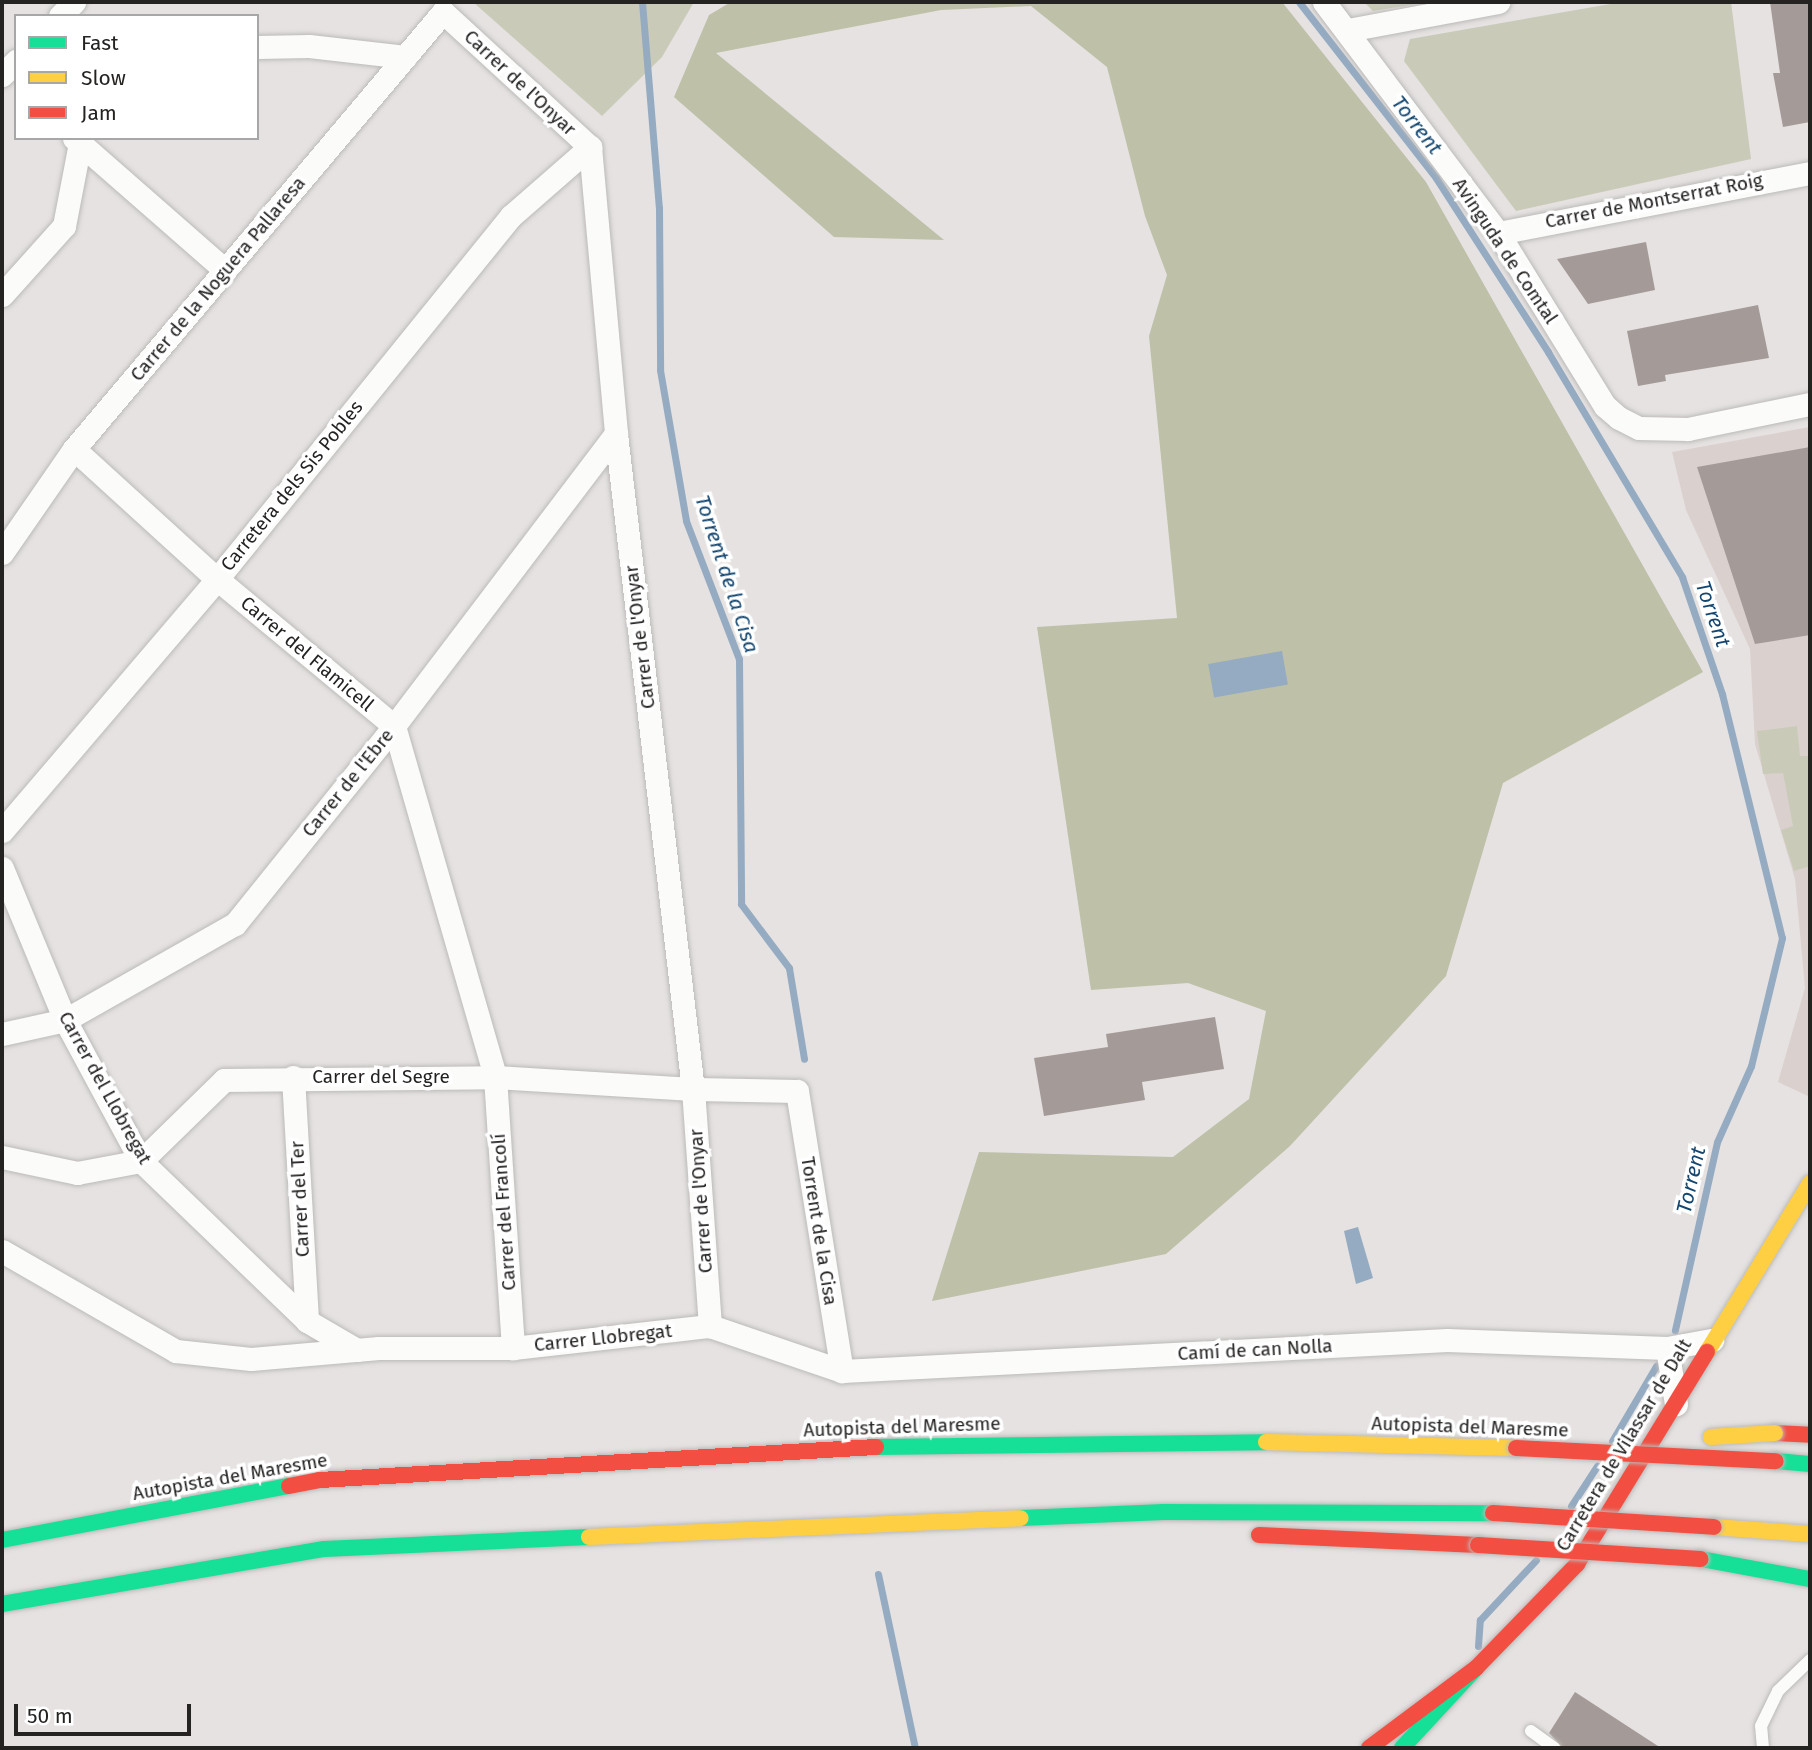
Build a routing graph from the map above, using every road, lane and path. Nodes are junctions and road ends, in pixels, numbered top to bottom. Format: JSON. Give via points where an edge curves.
{"nodes":[{"id":1,"x":1324,"y":2,"type":"edge"},
{"id":2,"x":1499,"y":2,"type":"edge"},
{"id":3,"x":443,"y":12,"type":"joint"},
{"id":4,"x":1348,"y":30,"type":"junction"},
{"id":5,"x":259,"y":47,"type":"edge"},
{"id":6,"x":405,"y":57,"type":"junction"},
{"id":7,"x":78,"y":140,"type":"edge"},
{"id":8,"x":590,"y":147,"type":"junction"},
{"id":9,"x":1810,"y":173,"type":"edge"},
{"id":10,"x":1498,"y":233,"type":"junction"},
{"id":11,"x":225,"y":270,"type":"junction"},
{"id":12,"x":2,"y":295,"type":"edge"},
{"id":13,"x":1810,"y":404,"type":"edge"},
{"id":14,"x":615,"y":434,"type":"junction"},
{"id":15,"x":74,"y":449,"type":"junction"},
{"id":16,"x":2,"y":553,"type":"edge"},
{"id":17,"x":217,"y":579,"type":"junction"},
{"id":18,"x":394,"y":726,"type":"junction"},
{"id":19,"x":2,"y":831,"type":"edge"},
{"id":20,"x":2,"y":868,"type":"edge"},
{"id":21,"x":65,"y":1020,"type":"junction"},
{"id":22,"x":2,"y":1034,"type":"edge"},
{"id":23,"x":293,"y":1077,"type":"junction"},
{"id":24,"x":495,"y":1077,"type":"junction"},
{"id":25,"x":693,"y":1089,"type":"junction"},
{"id":26,"x":796,"y":1091,"type":"joint"},
{"id":27,"x":2,"y":1157,"type":"edge"},
{"id":28,"x":141,"y":1161,"type":"junction"},
{"id":29,"x":1810,"y":1183,"type":"edge"},
{"id":30,"x":2,"y":1251,"type":"edge"},
{"id":31,"x":307,"y":1321,"type":"junction"},
{"id":32,"x":710,"y":1326,"type":"junction"},
{"id":33,"x":1712,"y":1340,"type":"junction"},
{"id":34,"x":513,"y":1348,"type":"junction"},
{"id":35,"x":1667,"y":1348,"type":"junction"},
{"id":36,"x":358,"y":1350,"type":"junction"},
{"id":37,"x":842,"y":1371,"type":"junction"},
{"id":38,"x":1676,"y":1404,"type":"junction"},
{"id":39,"x":1810,"y":1434,"type":"edge"},
{"id":40,"x":1516,"y":1448,"type":"junction"},
{"id":41,"x":1810,"y":1464,"type":"edge"},
{"id":42,"x":918,"y":1519,"type":"junction"},
{"id":43,"x":1156,"y":1530,"type":"dead end"},
{"id":44,"x":1236,"y":1534,"type":"dead end"},
{"id":45,"x":1810,"y":1534,"type":"edge"},
{"id":46,"x":2,"y":1540,"type":"edge"},
{"id":47,"x":1810,"y":1578,"type":"edge"},
{"id":48,"x":2,"y":1604,"type":"edge"},
{"id":49,"x":1810,"y":1660,"type":"edge"},
{"id":50,"x":1476,"y":1668,"type":"junction"},
{"id":51,"x":1531,"y":1731,"type":"dead end"},
{"id":52,"x":1368,"y":1748,"type":"edge"},
{"id":53,"x":1402,"y":1748,"type":"edge"},
{"id":54,"x":1554,"y":1748,"type":"edge"},
{"id":55,"x":1763,"y":1748,"type":"edge"}],
"edges":[{"from":1,"to":4,"type":"street","name":"Avinguda de Comtal"},
{"from":2,"to":4,"type":"street"},
{"from":3,"to":6,"type":"street","name":"Carrer de la Noguera Pallaresa"},
{"from":3,"to":8,"type":"street","name":"Carrer de l'Onyar"},
{"from":4,"to":10,"type":"street","name":"Avinguda de Comtal"},
{"from":5,"to":6,"type":"street","via":[[309,46]]},
{"from":6,"to":11,"type":"street","name":"Carrer de la Noguera Pallaresa"},
{"from":7,"to":11,"type":"street"},
{"from":7,"to":12,"type":"street","via":[[64,226]]},
{"from":8,"to":14,"type":"street","name":"Carrer de l'Onyar"},
{"from":8,"to":17,"type":"street","name":"Carretera dels Sis Pobles","via":[[511,216]]},
{"from":9,"to":10,"type":"street","name":"Carrer de Montserrat Roig"},
{"from":10,"to":13,"type":"street","name":"Avinguda de Comtal","via":[[1605,406],[1639,428],[1688,429]]},
{"from":11,"to":15,"type":"street","name":"Carrer de la Noguera Pallaresa"},
{"from":14,"to":18,"type":"street","name":"Carrer de l'Ebre"},
{"from":14,"to":25,"type":"street","name":"Carrer de l'Onyar"},
{"from":15,"to":16,"type":"street","name":"Carrer de la Noguera Pallaresa"},
{"from":15,"to":17,"type":"street","name":"Carrer del Flamicell"},
{"from":17,"to":18,"type":"street","name":"Carrer del Flamicell"},
{"from":17,"to":19,"type":"street","name":"Carretera dels Sis Pobles"},
{"from":18,"to":21,"type":"street","name":"Carrer de l'Ebre","via":[[235,924]]},
{"from":18,"to":24,"type":"street"},
{"from":20,"to":21,"type":"street","name":"Carrer del Llobregat"},
{"from":21,"to":22,"type":"street","name":"Carrer de l'Ebre"},
{"from":21,"to":28,"type":"street","name":"Carrer del Llobregat"},
{"from":23,"to":24,"type":"street","name":"Carrer del Segre"},
{"from":23,"to":28,"type":"street","name":"Carrer del Segre","via":[[224,1080]]},
{"from":23,"to":31,"type":"street","name":"Carrer del Ter"},
{"from":24,"to":25,"type":"street","name":"Carrer del Segre"},
{"from":24,"to":34,"type":"street","name":"Carrer del Francolí"},
{"from":25,"to":26,"type":"street","name":"Carrer del Segre"},
{"from":25,"to":32,"type":"street","name":"Carrer de l'Onyar"},
{"from":26,"to":37,"type":"street","name":"Torrent de la Cisa"},
{"from":27,"to":28,"type":"street","via":[[77,1173]]},
{"from":28,"to":31,"type":"street","name":"Carrer del Llobregat"},
{"from":29,"to":33,"type":"main road","name":"Carretera de Vilassar de Dalt"},
{"from":30,"to":36,"type":"street","name":"Carrer Llobregat","via":[[176,1351],[251,1359]]},
{"from":31,"to":36,"type":"street","name":"Carrer del Llobregat"},
{"from":32,"to":34,"type":"street","name":"Carrer Llobregat"},
{"from":32,"to":37,"type":"street","name":"Carrer Llobregat"},
{"from":33,"to":35,"type":"street","name":"Camí de can Nolla"},
{"from":33,"to":38,"type":"main road","name":"Carretera de Vilassar de Dalt"},
{"from":34,"to":36,"type":"street","name":"Carrer Llobregat"},
{"from":35,"to":37,"type":"street","name":"Camí de can Nolla","via":[[1447,1340]]},
{"from":35,"to":38,"type":"street"},
{"from":38,"to":50,"type":"main road","name":"Carretera de Vilassar de Dalt","via":[[1577,1564]]},
{"from":39,"to":40,"type":"main road","bridge":true},
{"from":40,"to":41,"type":"main road","name":"Autopista del Maresme","bridge":true},
{"from":40,"to":46,"type":"main road","name":"Autopista del Maresme","via":[[1208,1441],[906,1445],[334,1479]]},
{"from":42,"to":43,"type":"main road"},
{"from":42,"to":45,"type":"main road","bridge":true,"via":[[1243,1509],[1493,1513]]},
{"from":42,"to":48,"type":"main road","via":[[324,1549]]},
{"from":44,"to":47,"type":"main road","bridge":true,"via":[[1701,1559]]},
{"from":49,"to":55,"type":"lane","via":[[1778,1691],[1761,1726]]},
{"from":50,"to":52,"type":"main road","name":"Carretera de Vilassar de Dalt"},
{"from":50,"to":53,"type":"main road"},
{"from":51,"to":54,"type":"lane"}]}
